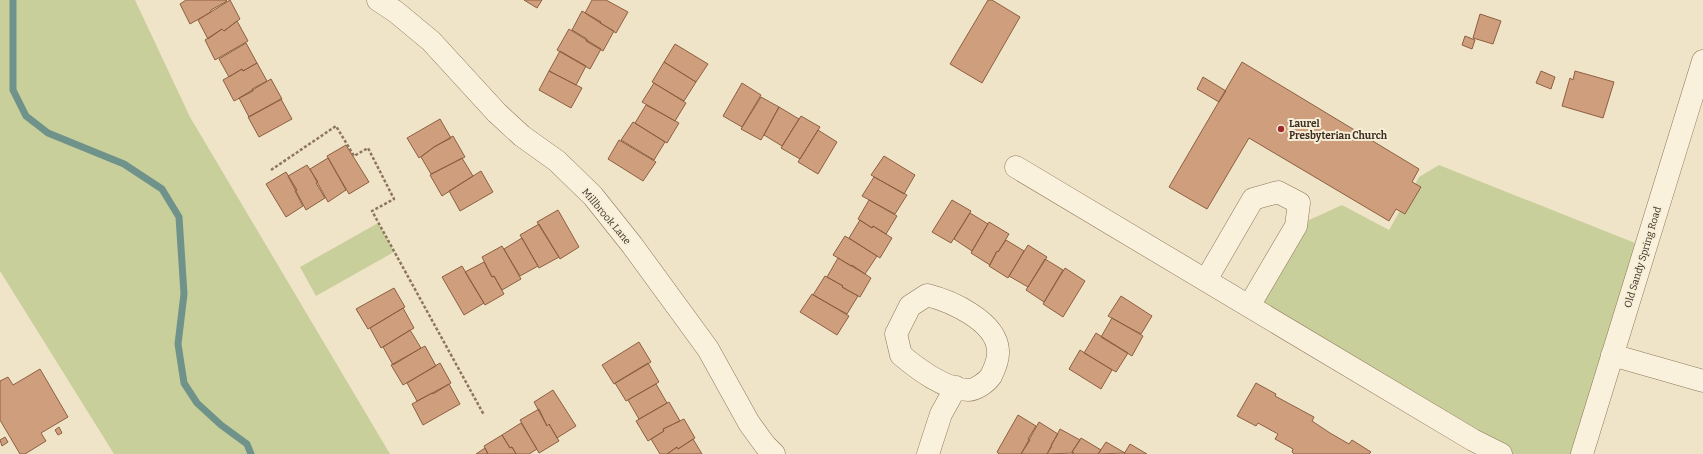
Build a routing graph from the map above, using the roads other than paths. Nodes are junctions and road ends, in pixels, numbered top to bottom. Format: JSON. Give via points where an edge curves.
{"nodes":[{"id":1,"x":378,"y":0,"type":"edge"},
{"id":2,"x":1703,"y":61,"type":"edge"},
{"id":3,"x":1016,"y":167,"type":"dead end"},
{"id":4,"x":1206,"y":280,"type":"junction"},
{"id":5,"x":1249,"y":306,"type":"junction"},
{"id":6,"x":1612,"y":356,"type":"junction"},
{"id":7,"x":1703,"y":381,"type":"edge"},
{"id":8,"x":956,"y":387,"type":"junction"},
{"id":9,"x":774,"y":454,"type":"edge"},
{"id":10,"x":928,"y":454,"type":"edge"},
{"id":11,"x":1501,"y":454,"type":"edge"},
{"id":12,"x":1582,"y":454,"type":"edge"}],
"edges":[{"from":1,"to":9,"type":"street","name":"Millbrook Lane","via":[[431,40],[497,113],[522,136],[557,161],[593,196],[708,349],[749,423]]},
{"from":2,"to":6,"type":"street","name":"Old Sandy Spring Road"},
{"from":3,"to":4,"type":"street"},
{"from":4,"to":5,"type":"street"},
{"from":4,"to":5,"type":"street","via":[[1254,199],[1278,192],[1299,203],[1296,226]]},
{"from":5,"to":11,"type":"street","via":[[1473,440]]},
{"from":6,"to":7,"type":"street"},
{"from":6,"to":12,"type":"street","name":"Old Sandy Spring Road"},
{"from":8,"to":8,"type":"street","via":[[970,390],[988,381],[996,366],[996,339],[989,328],[974,316],[950,303],[927,295],[910,306],[896,334],[901,355],[936,379]]},
{"from":8,"to":10,"type":"street","via":[[941,414]]}]}
